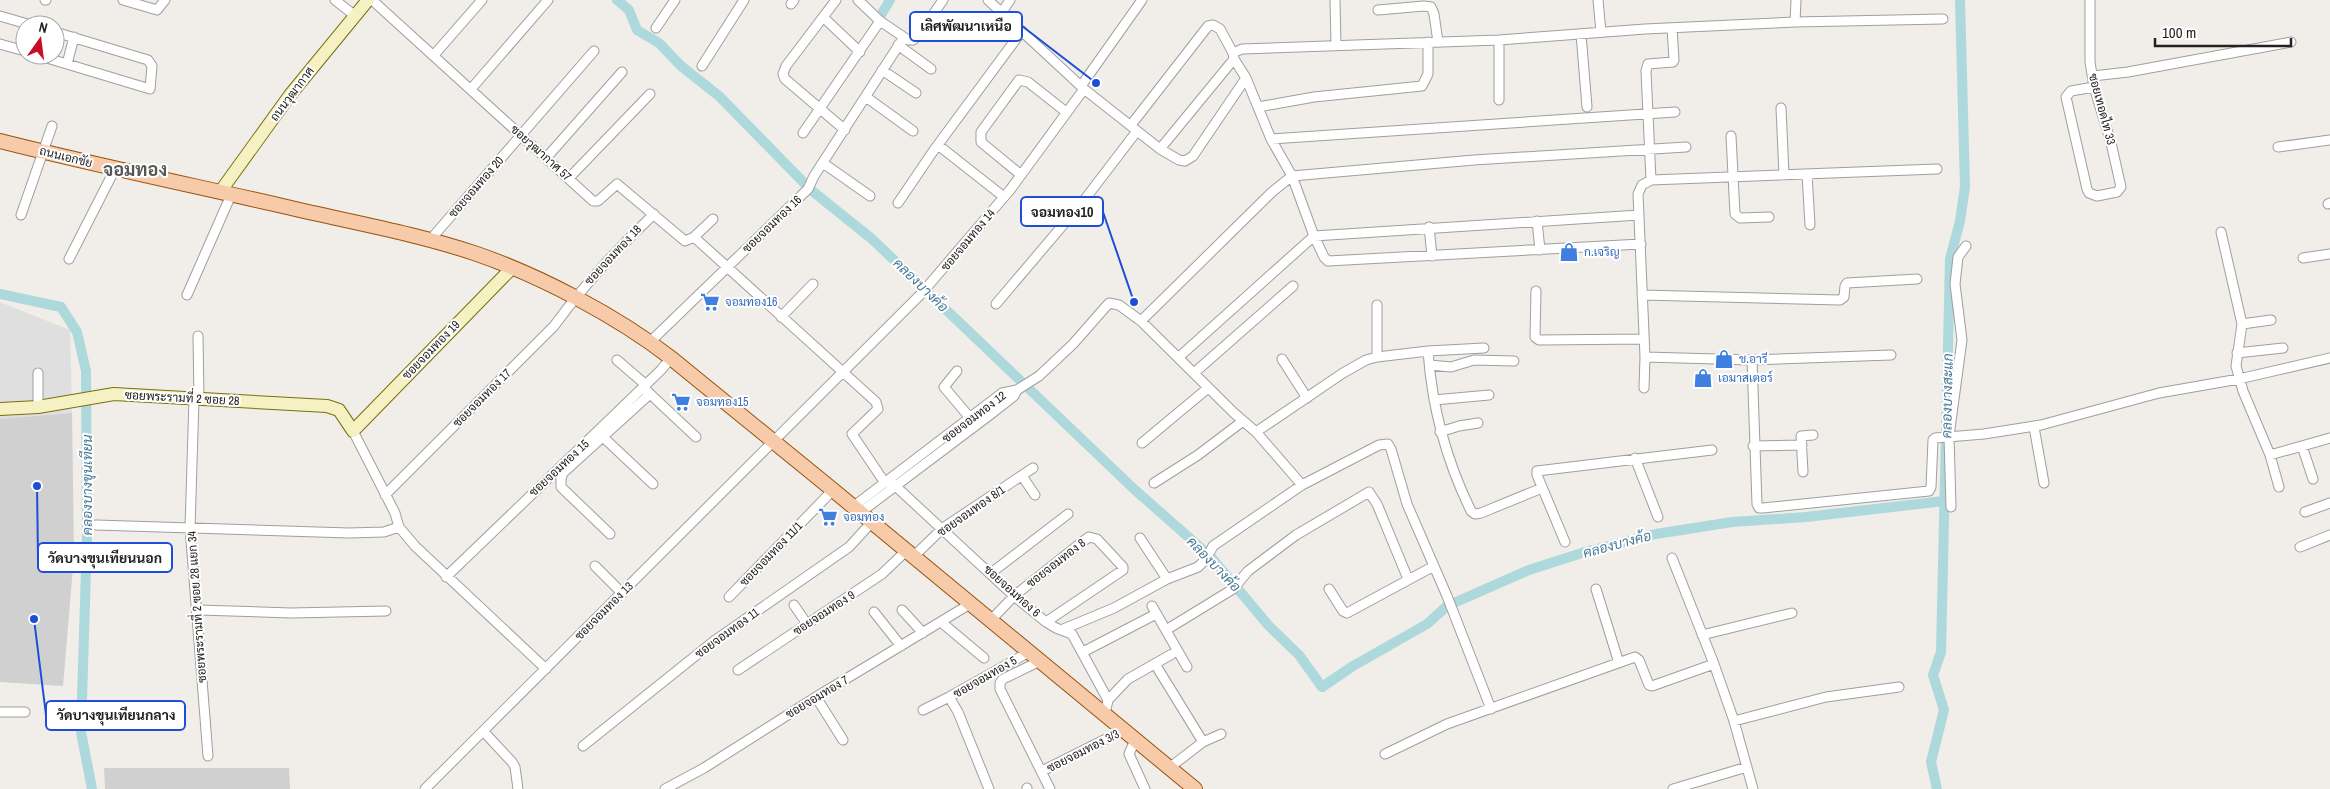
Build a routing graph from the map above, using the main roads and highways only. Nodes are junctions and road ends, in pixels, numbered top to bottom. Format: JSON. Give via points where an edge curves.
{"nodes":[{"id":1,"x":0,"y":141,"type":"edge"},
{"id":2,"x":1195,"y":789,"type":"edge"}],
"edges":[{"from":1,"to":2,"type":"main road","name":"ถนนเอกชัย","via":[[430,240],[476,254],[574,298],[650,342]]}]}
